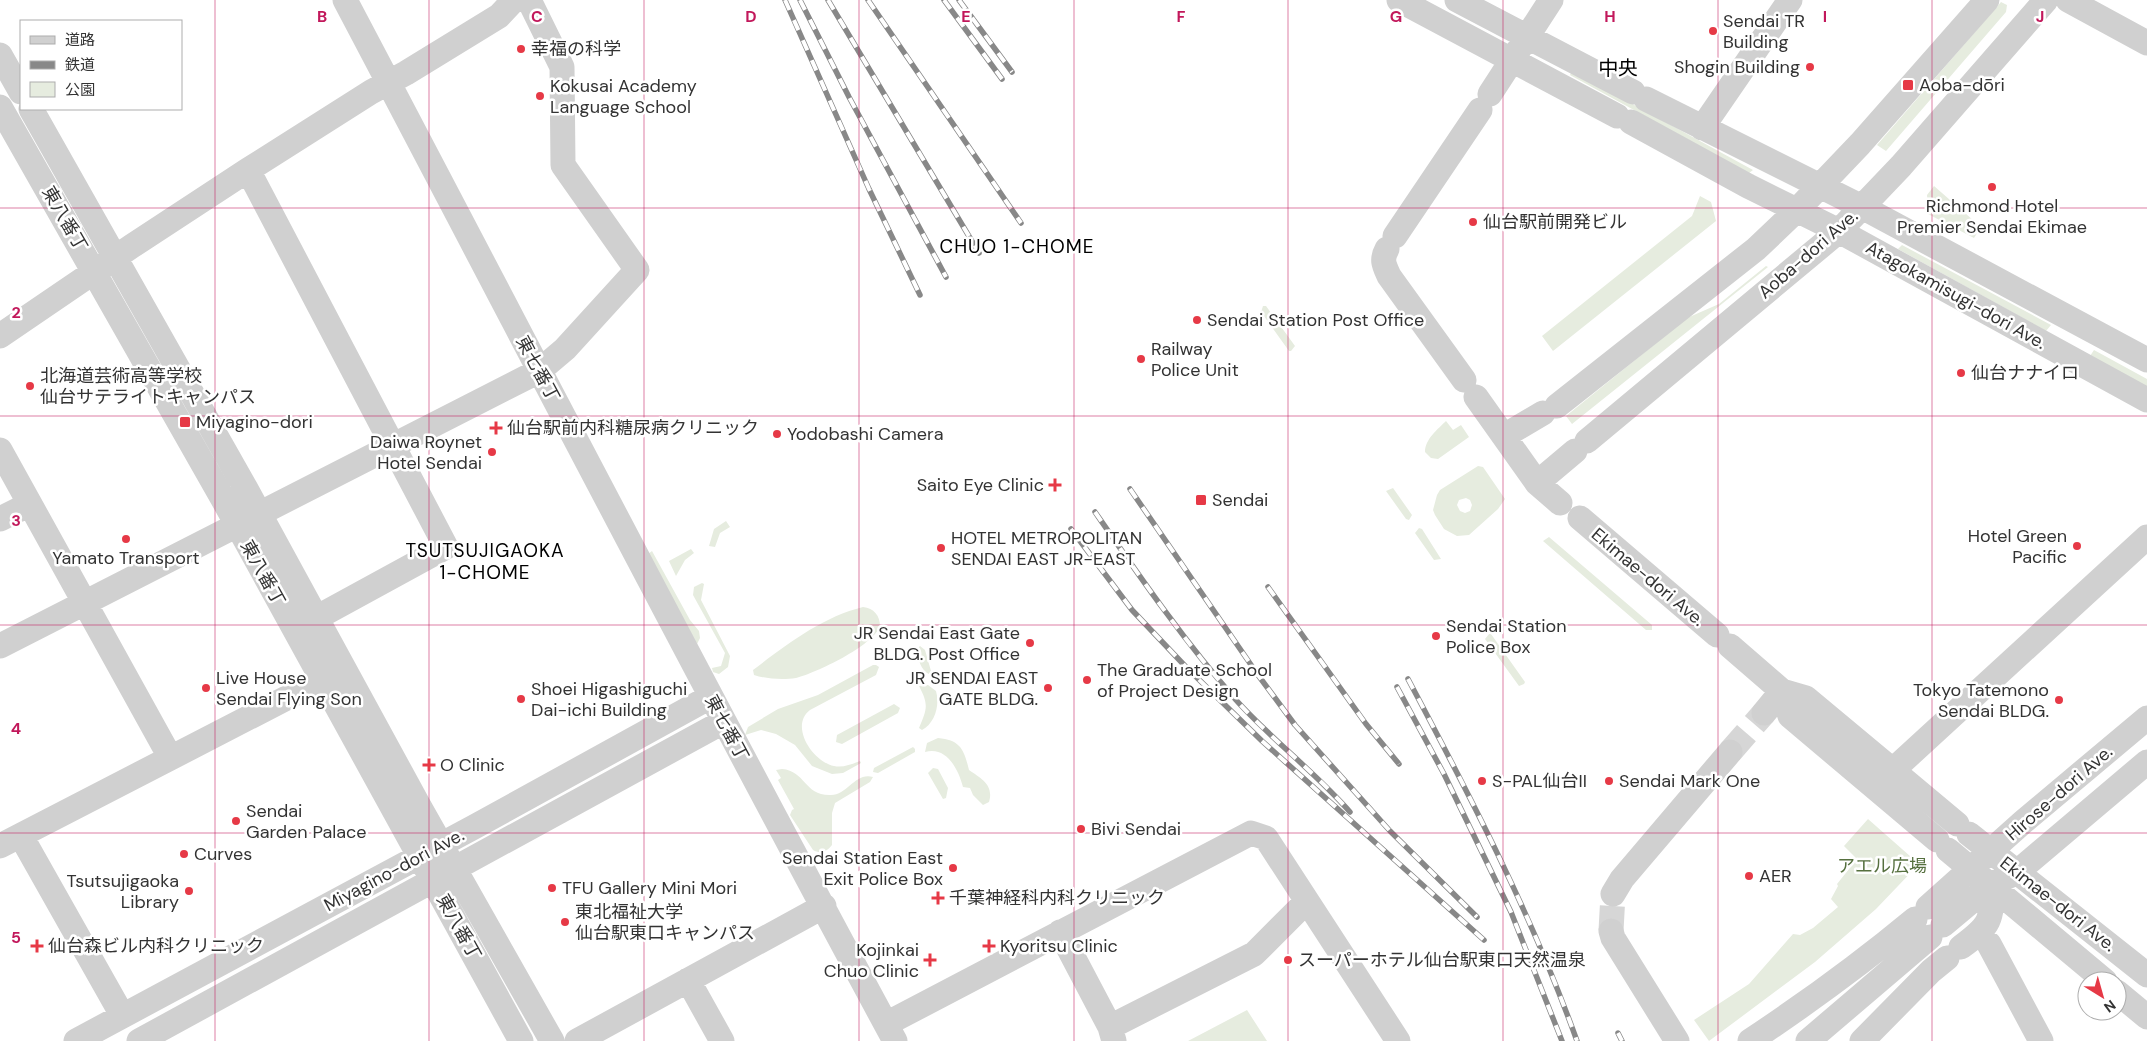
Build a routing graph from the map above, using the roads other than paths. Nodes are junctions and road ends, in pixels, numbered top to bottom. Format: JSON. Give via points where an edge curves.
{"nodes":[{"id":1,"x":345,"y":0,"type":"edge"},
{"id":2,"x":514,"y":0,"type":"edge"},
{"id":3,"x":529,"y":0,"type":"edge"},
{"id":4,"x":1399,"y":0,"type":"edge"},
{"id":5,"x":1457,"y":0,"type":"edge"},
{"id":6,"x":1551,"y":0,"type":"edge"},
{"id":7,"x":1790,"y":0,"type":"edge"},
{"id":8,"x":1987,"y":0,"type":"edge"},
{"id":9,"x":2046,"y":0,"type":"edge"},
{"id":10,"x":2068,"y":0,"type":"edge"},
{"id":11,"x":1527,"y":38,"type":"junction"},
{"id":12,"x":2147,"y":43,"type":"edge"},
{"id":13,"x":0,"y":55,"type":"edge"},
{"id":14,"x":1513,"y":60,"type":"junction"},
{"id":15,"x":389,"y":82,"type":"junction"},
{"id":16,"x":20,"y":90,"type":"edge"},
{"id":17,"x":0,"y":107,"type":"edge"},
{"id":18,"x":32,"y":110,"type":"edge"},
{"id":19,"x":1702,"y":128,"type":"junction"},
{"id":20,"x":248,"y":170,"type":"junction"},
{"id":21,"x":1820,"y":186,"type":"junction"},
{"id":22,"x":1862,"y":207,"type":"junction"},
{"id":23,"x":1798,"y":209,"type":"junction"},
{"id":24,"x":1839,"y":231,"type":"junction"},
{"id":25,"x":116,"y":257,"type":"junction"},
{"id":26,"x":95,"y":272,"type":"junction"},
{"id":27,"x":0,"y":336,"type":"edge"},
{"id":28,"x":2147,"y":360,"type":"edge"},
{"id":29,"x":539,"y":371,"type":"junction"},
{"id":30,"x":2147,"y":400,"type":"edge"},
{"id":31,"x":1504,"y":436,"type":"junction"},
{"id":32,"x":392,"y":446,"type":"junction"},
{"id":33,"x":0,"y":450,"type":"edge"},
{"id":34,"x":1537,"y":483,"type":"junction"},
{"id":35,"x":1560,"y":502,"type":"dead end"},
{"id":36,"x":30,"y":504,"type":"junction"},
{"id":37,"x":260,"y":514,"type":"junction"},
{"id":38,"x":1580,"y":518,"type":"dead end"},
{"id":39,"x":0,"y":519,"type":"edge"},
{"id":40,"x":238,"y":526,"type":"junction"},
{"id":41,"x":2147,"y":537,"type":"edge"},
{"id":42,"x":86,"y":603,"type":"junction"},
{"id":43,"x":316,"y":618,"type":"junction"},
{"id":44,"x":0,"y":646,"type":"edge"},
{"id":45,"x":344,"y":668,"type":"junction"},
{"id":46,"x":322,"y":680,"type":"junction"},
{"id":47,"x":1782,"y":691,"type":"junction"},
{"id":48,"x":710,"y":697,"type":"junction"},
{"id":49,"x":1764,"y":712,"type":"tunnel mouth"},
{"id":50,"x":2147,"y":718,"type":"edge"},
{"id":51,"x":723,"y":722,"type":"junction"},
{"id":52,"x":1730,"y":752,"type":"tunnel mouth"},
{"id":53,"x":170,"y":757,"type":"junction"},
{"id":54,"x":2147,"y":762,"type":"edge"},
{"id":55,"x":1893,"y":770,"type":"junction"},
{"id":56,"x":10,"y":841,"type":"edge"},
{"id":57,"x":430,"y":851,"type":"junction"},
{"id":58,"x":1991,"y":852,"type":"junction"},
{"id":59,"x":1972,"y":869,"type":"junction"},
{"id":60,"x":2016,"y":873,"type":"junction"},
{"id":61,"x":443,"y":874,"type":"junction"},
{"id":62,"x":1992,"y":884,"type":"junction"},
{"id":63,"x":1613,"y":894,"type":"tunnel mouth"},
{"id":64,"x":1306,"y":902,"type":"junction"},
{"id":65,"x":824,"y":906,"type":"junction"},
{"id":66,"x":1929,"y":922,"type":"junction"},
{"id":67,"x":1611,"y":931,"type":"tunnel mouth"},
{"id":68,"x":1060,"y":932,"type":"junction"},
{"id":69,"x":1972,"y":944,"type":"junction"},
{"id":70,"x":2144,"y":969,"type":"edge"},
{"id":71,"x":2093,"y":971,"type":"edge"},
{"id":72,"x":688,"y":980,"type":"junction"},
{"id":73,"x":2127,"y":1000,"type":"edge"},
{"id":74,"x":122,"y":1016,"type":"junction"},
{"id":75,"x":2147,"y":1017,"type":"edge"},
{"id":76,"x":891,"y":1033,"type":"edge"},
{"id":77,"x":1112,"y":1034,"type":"edge"},
{"id":78,"x":1391,"y":1038,"type":"edge"},
{"id":79,"x":1812,"y":1038,"type":"edge"},
{"id":80,"x":76,"y":1041,"type":"edge"},
{"id":81,"x":139,"y":1041,"type":"edge"},
{"id":82,"x":521,"y":1041,"type":"edge"},
{"id":83,"x":552,"y":1041,"type":"edge"},
{"id":84,"x":577,"y":1041,"type":"edge"},
{"id":85,"x":722,"y":1041,"type":"edge"},
{"id":86,"x":1677,"y":1041,"type":"edge"},
{"id":87,"x":1750,"y":1041,"type":"edge"},
{"id":88,"x":1862,"y":1041,"type":"edge"},
{"id":89,"x":2041,"y":1041,"type":"edge"}],
"edges":[{"from":1,"to":15,"type":"street","name":"東七番丁"},
{"from":2,"to":15,"type":"street","via":[[499,16]]},
{"from":3,"to":29,"type":"street","via":[[562,67],[563,165],[637,270],[565,349]]},
{"from":4,"to":14,"type":"street","name":"Atagokamisugi-dori Ave."},
{"from":5,"to":11,"type":"street","name":"Atagokamisugi-dori Ave."},
{"from":6,"to":11,"type":"street"},
{"from":7,"to":19,"type":"street"},
{"from":8,"to":21,"type":"street"},
{"from":9,"to":22,"type":"street","name":"Aoba-dori Ave."},
{"from":10,"to":12,"type":"street"},
{"from":11,"to":14,"type":"street"},
{"from":11,"to":19,"type":"street","name":"Atagokamisugi-dori Ave."},
{"from":13,"to":16,"type":"street"},
{"from":14,"to":23,"type":"street","name":"Atagokamisugi-dori Ave.","via":[[1748,186]]},
{"from":14,"to":31,"type":"street","via":[[1383,257],[1390,276]]},
{"from":15,"to":20,"type":"street"},
{"from":15,"to":29,"type":"street","name":"東七番丁"},
{"from":17,"to":26,"type":"street","name":"東八番丁"},
{"from":18,"to":25,"type":"street","name":"東八番丁"},
{"from":19,"to":21,"type":"street","name":"Atagokamisugi-dori Ave."},
{"from":20,"to":25,"type":"street"},
{"from":20,"to":32,"type":"street"},
{"from":21,"to":22,"type":"street","name":"Atagokamisugi-dori Ave."},
{"from":21,"to":23,"type":"street"},
{"from":22,"to":24,"type":"street","name":"Aoba-dori Ave."},
{"from":22,"to":28,"type":"street","name":"Atagokamisugi-dori Ave."},
{"from":23,"to":24,"type":"street","name":"Atagokamisugi-dori Ave."},
{"from":23,"to":31,"type":"street","via":[[1756,249],[1550,410]]},
{"from":24,"to":30,"type":"street","name":"Atagokamisugi-dori Ave."},
{"from":24,"to":34,"type":"street","name":"Aoba-dori Ave."},
{"from":25,"to":26,"type":"street"},
{"from":25,"to":37,"type":"street","name":"東八番丁"},
{"from":26,"to":27,"type":"street"},
{"from":26,"to":40,"type":"street","name":"東八番丁"},
{"from":29,"to":32,"type":"street"},
{"from":29,"to":48,"type":"street","name":"東七番丁"},
{"from":31,"to":34,"type":"street"},
{"from":32,"to":37,"type":"street"},
{"from":32,"to":43,"type":"street","via":[[446,547]]},
{"from":33,"to":36,"type":"street"},
{"from":34,"to":35,"type":"street"},
{"from":36,"to":39,"type":"street"},
{"from":36,"to":42,"type":"street"},
{"from":37,"to":40,"type":"street"},
{"from":37,"to":43,"type":"street","name":"東八番丁"},
{"from":38,"to":47,"type":"street","name":"Ekimae-dori Ave."},
{"from":40,"to":42,"type":"street"},
{"from":40,"to":46,"type":"street","name":"東八番丁"},
{"from":41,"to":55,"type":"street"},
{"from":42,"to":44,"type":"street"},
{"from":42,"to":53,"type":"street"},
{"from":43,"to":45,"type":"street","name":"東八番丁"},
{"from":45,"to":46,"type":"street"},
{"from":45,"to":57,"type":"street","name":"東八番丁"},
{"from":46,"to":53,"type":"street"},
{"from":46,"to":57,"type":"street","name":"東八番丁"},
{"from":47,"to":49,"type":"street"},
{"from":47,"to":55,"type":"street","name":"Ekimae-dori Ave.","via":[[1806,698]]},
{"from":47,"to":59,"type":"street","name":"Ekimae-dori Ave.","via":[[1790,716]]},
{"from":48,"to":51,"type":"street","name":"東七番丁"},
{"from":48,"to":57,"type":"street","name":"Miyagino-dori Ave."},
{"from":50,"to":58,"type":"street","name":"Hirose-dori Ave."},
{"from":51,"to":61,"type":"street","name":"Miyagino-dori Ave."},
{"from":51,"to":65,"type":"street","name":"東七番丁"},
{"from":52,"to":63,"type":"street"},
{"from":53,"to":56,"type":"street"},
{"from":54,"to":60,"type":"street","name":"Hirose-dori Ave."},
{"from":55,"to":58,"type":"street","name":"Ekimae-dori Ave."},
{"from":56,"to":74,"type":"street"},
{"from":57,"to":61,"type":"street","name":"東八番丁"},
{"from":57,"to":74,"type":"street","name":"Miyagino-dori Ave."},
{"from":58,"to":59,"type":"street","name":"Hirose-dori Ave."},
{"from":58,"to":60,"type":"street","name":"Ekimae-dori Ave."},
{"from":59,"to":62,"type":"street","name":"Ekimae-dori Ave."},
{"from":59,"to":66,"type":"street","name":"Hirose-dori Ave."},
{"from":60,"to":62,"type":"street","name":"Hirose-dori Ave."},
{"from":60,"to":70,"type":"street","name":"Ekimae-dori Ave."},
{"from":61,"to":81,"type":"street","name":"Miyagino-dori Ave."},
{"from":61,"to":82,"type":"street","name":"東八番丁"},
{"from":61,"to":83,"type":"street","name":"東八番丁"},
{"from":62,"to":66,"type":"street","name":"Hirose-dori Ave."},
{"from":62,"to":69,"type":"street","via":[[1990,916]]},
{"from":62,"to":71,"type":"street","name":"Ekimae-dori Ave."},
{"from":64,"to":68,"type":"street","via":[[1266,838],[1251,833]]},
{"from":64,"to":77,"type":"street","via":[[1254,954]]},
{"from":64,"to":78,"type":"street"},
{"from":65,"to":72,"type":"street"},
{"from":65,"to":76,"type":"street","name":"東七番丁"},
{"from":66,"to":79,"type":"street"},
{"from":66,"to":87,"type":"street","via":[[1878,950]]},
{"from":67,"to":86,"type":"street"},
{"from":68,"to":76,"type":"street"},
{"from":68,"to":77,"type":"street"},
{"from":69,"to":88,"type":"street","via":[[1931,971]]},
{"from":69,"to":89,"type":"street"},
{"from":72,"to":84,"type":"street"},
{"from":72,"to":85,"type":"street"},
{"from":73,"to":75,"type":"street"},
{"from":74,"to":80,"type":"street","name":"Miyagino-dori Ave."}]}
